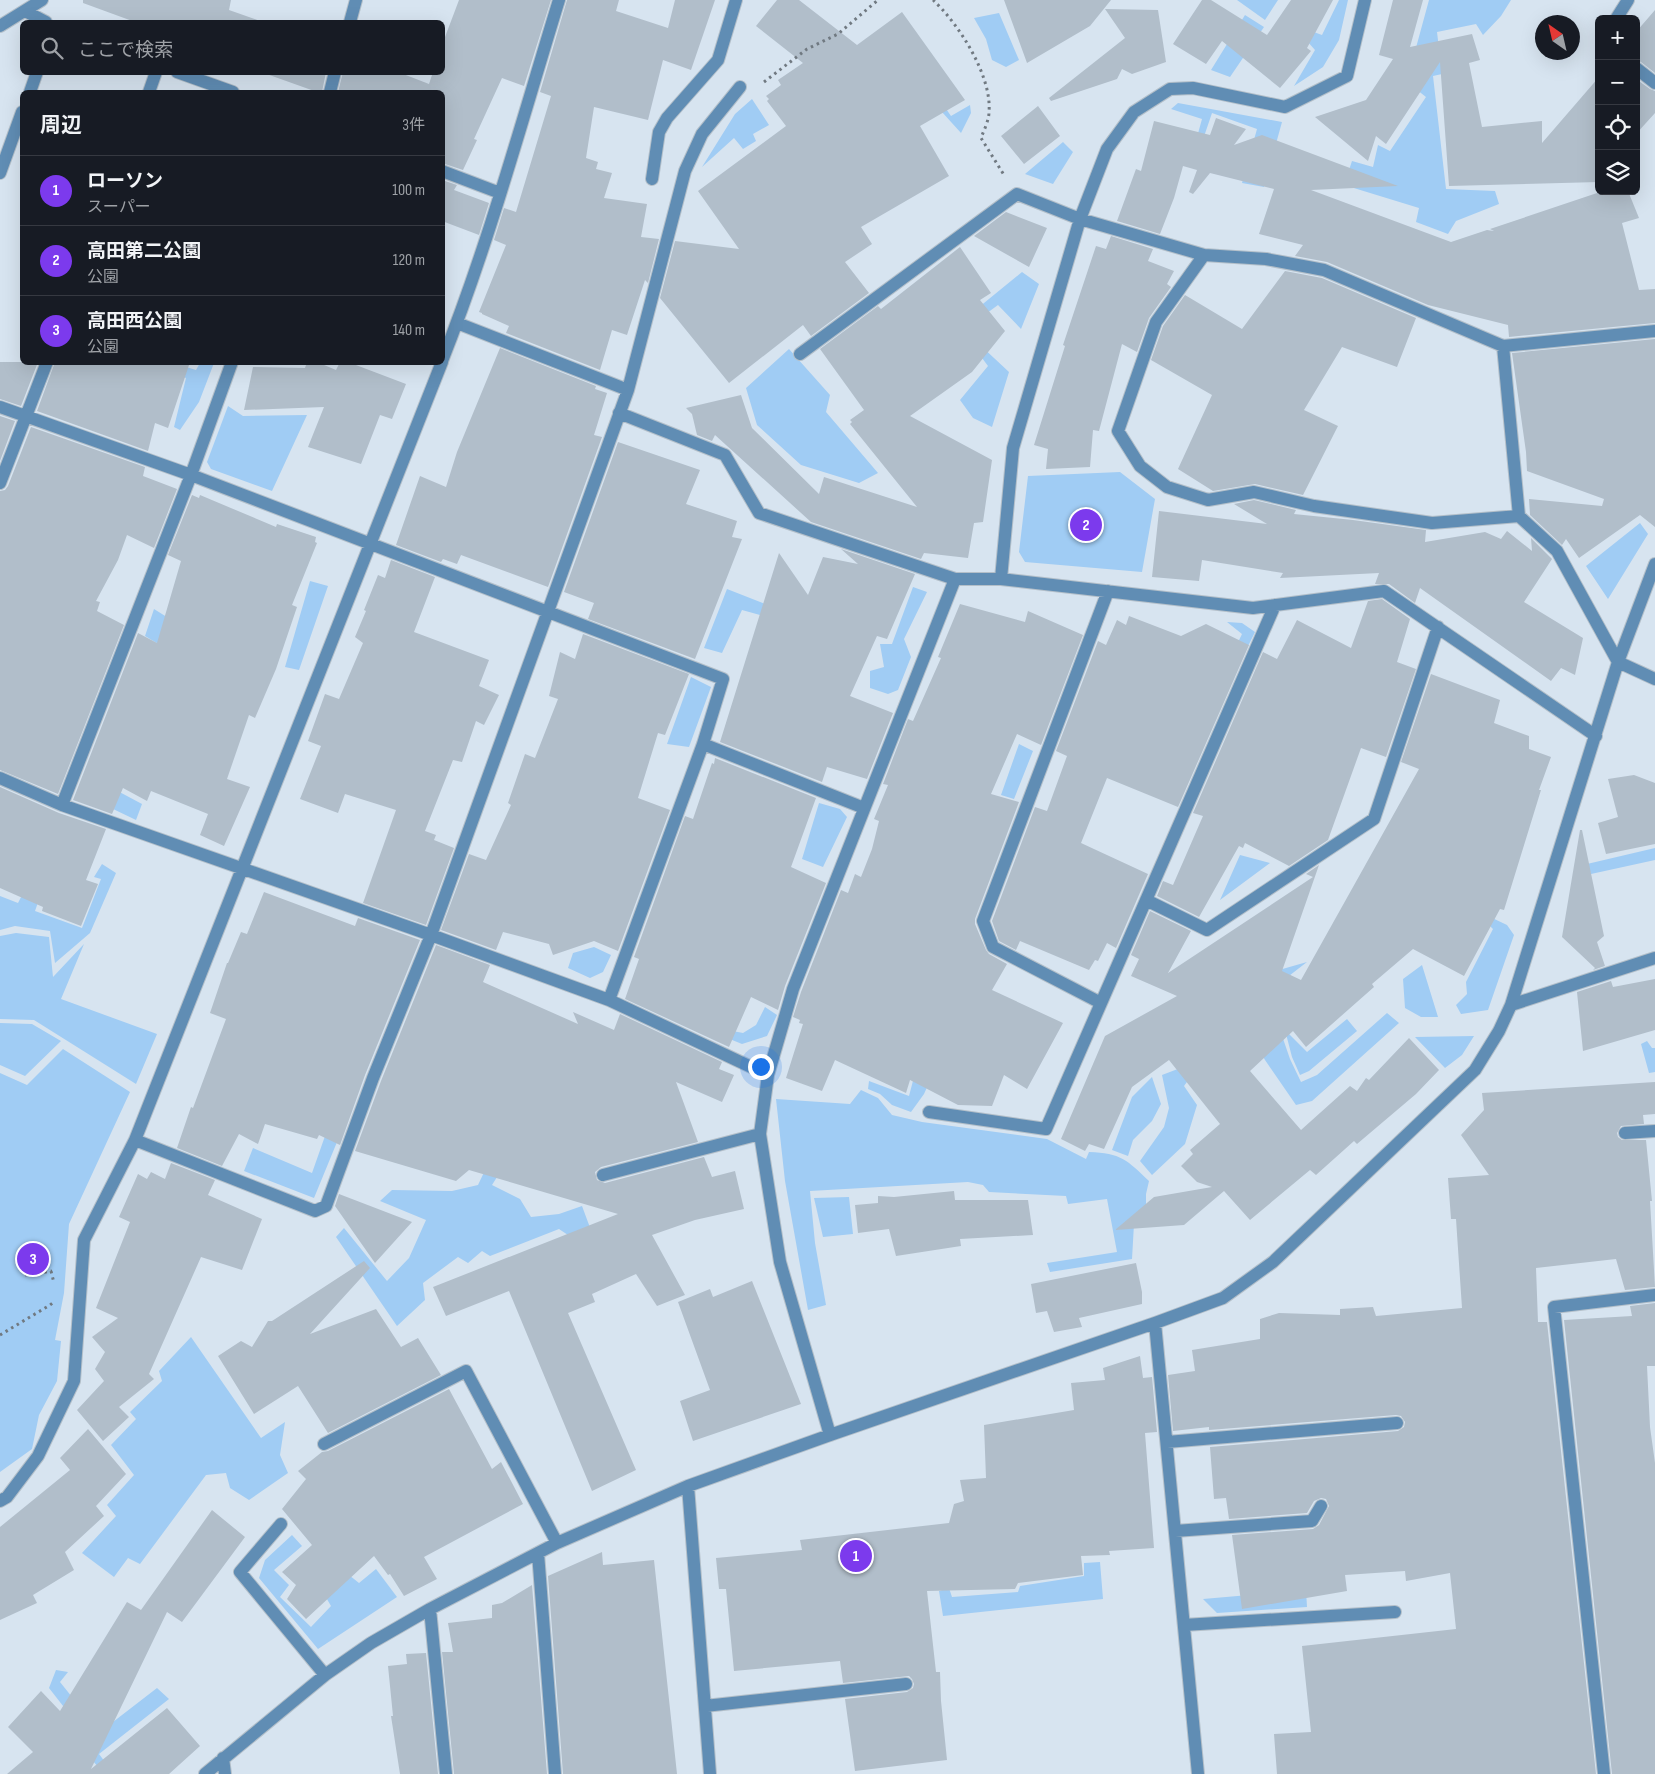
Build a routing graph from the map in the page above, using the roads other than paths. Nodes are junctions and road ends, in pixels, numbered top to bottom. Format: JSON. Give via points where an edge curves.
{"nodes":[{"id":1,"x":42,"y":0,"type":"edge"},
{"id":2,"x":356,"y":0,"type":"edge"},
{"id":3,"x":559,"y":0,"type":"edge"},
{"id":4,"x":736,"y":0,"type":"edge"},
{"id":5,"x":1365,"y":0,"type":"edge"},
{"id":6,"x":1628,"y":0,"type":"edge"},
{"id":7,"x":25,"y":11,"type":"junction"},
{"id":8,"x":1619,"y":15,"type":"edge"},
{"id":9,"x":42,"y":20,"type":"edge"},
{"id":10,"x":351,"y":20,"type":"edge"},
{"id":11,"x":0,"y":26,"type":"edge"},
{"id":12,"x":1640,"y":71,"type":"edge"},
{"id":13,"x":36,"y":75,"type":"edge"},
{"id":14,"x":155,"y":75,"type":"edge"},
{"id":15,"x":185,"y":75,"type":"edge"},
{"id":16,"x":334,"y":75,"type":"edge"},
{"id":17,"x":1655,"y":82,"type":"edge"},
{"id":18,"x":740,"y":87,"type":"road end"},
{"id":19,"x":31,"y":90,"type":"edge"},
{"id":20,"x":150,"y":90,"type":"edge"},
{"id":21,"x":227,"y":90,"type":"edge"},
{"id":22,"x":330,"y":90,"type":"edge"},
{"id":23,"x":20,"y":118,"type":"edge"},
{"id":24,"x":445,"y":172,"type":"edge"},
{"id":25,"x":0,"y":173,"type":"edge"},
{"id":26,"x":652,"y":179,"type":"dead end"},
{"id":27,"x":500,"y":193,"type":"junction"},
{"id":28,"x":1080,"y":219,"type":"junction"},
{"id":29,"x":1204,"y":254,"type":"junction"},
{"id":30,"x":457,"y":323,"type":"junction"},
{"id":31,"x":1655,"y":331,"type":"edge"},
{"id":32,"x":1503,"y":346,"type":"junction"},
{"id":33,"x":445,"y":354,"type":"edge"},
{"id":34,"x":800,"y":354,"type":"dead end"},
{"id":35,"x":46,"y":365,"type":"edge"},
{"id":36,"x":231,"y":365,"type":"edge"},
{"id":37,"x":441,"y":365,"type":"edge"},
{"id":38,"x":628,"y":390,"type":"junction"},
{"id":39,"x":0,"y":407,"type":"edge"},
{"id":40,"x":619,"y":413,"type":"junction"},
{"id":41,"x":26,"y":417,"type":"junction"},
{"id":42,"x":191,"y":475,"type":"junction"},
{"id":43,"x":0,"y":483,"type":"edge"},
{"id":44,"x":1519,"y":516,"type":"junction"},
{"id":45,"x":370,"y":544,"type":"junction"},
{"id":46,"x":1655,"y":564,"type":"edge"},
{"id":47,"x":955,"y":579,"type":"junction"},
{"id":48,"x":1001,"y":579,"type":"junction"},
{"id":49,"x":1108,"y":591,"type":"junction"},
{"id":50,"x":1275,"y":605,"type":"junction"},
{"id":51,"x":548,"y":610,"type":"junction"},
{"id":52,"x":1438,"y":627,"type":"junction"},
{"id":53,"x":1618,"y":662,"type":"junction"},
{"id":54,"x":1655,"y":679,"type":"edge"},
{"id":55,"x":1596,"y":736,"type":"junction"},
{"id":56,"x":703,"y":744,"type":"junction"},
{"id":57,"x":0,"y":778,"type":"edge"},
{"id":58,"x":62,"y":805,"type":"junction"},
{"id":59,"x":864,"y":808,"type":"junction"},
{"id":60,"x":241,"y":869,"type":"junction"},
{"id":61,"x":1146,"y":900,"type":"junction"},
{"id":62,"x":432,"y":935,"type":"junction"},
{"id":63,"x":1655,"y":958,"type":"edge"},
{"id":64,"x":609,"y":1000,"type":"junction"},
{"id":65,"x":1101,"y":1003,"type":"junction"},
{"id":66,"x":1511,"y":1005,"type":"junction"},
{"id":67,"x":768,"y":1074,"type":"junction"},
{"id":68,"x":929,"y":1112,"type":"dead end"},
{"id":69,"x":1655,"y":1131,"type":"edge"},
{"id":70,"x":1625,"y":1133,"type":"dead end"},
{"id":71,"x":760,"y":1134,"type":"junction"},
{"id":72,"x":135,"y":1140,"type":"junction"},
{"id":73,"x":603,"y":1175,"type":"dead end"},
{"id":74,"x":1655,"y":1295,"type":"edge"},
{"id":75,"x":1155,"y":1324,"type":"junction"},
{"id":76,"x":1397,"y":1423,"type":"dead end"},
{"id":77,"x":830,"y":1435,"type":"junction"},
{"id":78,"x":1167,"y":1442,"type":"junction"},
{"id":79,"x":324,"y":1444,"type":"dead end"},
{"id":80,"x":688,"y":1486,"type":"junction"},
{"id":81,"x":0,"y":1501,"type":"edge"},
{"id":82,"x":1322,"y":1506,"type":"dead end"},
{"id":83,"x":281,"y":1524,"type":"dead end"},
{"id":84,"x":1175,"y":1531,"type":"junction"},
{"id":85,"x":557,"y":1543,"type":"junction"},
{"id":86,"x":538,"y":1553,"type":"junction"},
{"id":87,"x":430,"y":1609,"type":"junction"},
{"id":88,"x":1395,"y":1612,"type":"dead end"},
{"id":89,"x":1184,"y":1625,"type":"junction"},
{"id":90,"x":325,"y":1675,"type":"junction"},
{"id":91,"x":906,"y":1684,"type":"dead end"},
{"id":92,"x":705,"y":1706,"type":"junction"},
{"id":93,"x":223,"y":1758,"type":"junction"},
{"id":94,"x":205,"y":1774,"type":"edge"},
{"id":95,"x":225,"y":1774,"type":"edge"},
{"id":96,"x":446,"y":1774,"type":"edge"},
{"id":97,"x":554,"y":1774,"type":"edge"},
{"id":98,"x":710,"y":1774,"type":"edge"},
{"id":99,"x":1198,"y":1774,"type":"edge"},
{"id":100,"x":1604,"y":1774,"type":"edge"}],
"edges":[{"from":1,"to":7,"type":"street"},
{"from":2,"to":10,"type":"street"},
{"from":3,"to":27,"type":"street"},
{"from":4,"to":26,"type":"street","via":[[718,60],[667,118],[659,132]]},
{"from":5,"to":28,"type":"street","via":[[1347,76],[1294,103],[1285,107],[1193,88],[1170,89],[1134,112],[1107,149]]},
{"from":6,"to":8,"type":"street"},
{"from":7,"to":9,"type":"street"},
{"from":7,"to":11,"type":"street"},
{"from":12,"to":17,"type":"street"},
{"from":13,"to":19,"type":"street"},
{"from":14,"to":20,"type":"street"},
{"from":15,"to":21,"type":"street"},
{"from":16,"to":22,"type":"street"},
{"from":18,"to":38,"type":"street","via":[[702,134],[685,171]]},
{"from":23,"to":25,"type":"street"},
{"from":24,"to":27,"type":"street"},
{"from":27,"to":30,"type":"street"},
{"from":28,"to":29,"type":"street"},
{"from":28,"to":34,"type":"street","via":[[1017,194]]},
{"from":28,"to":48,"type":"street","via":[[1013,448]]},
{"from":29,"to":32,"type":"street","via":[[1266,259],[1324,270]]},
{"from":29,"to":44,"type":"street","via":[[1156,322],[1118,431],[1140,466],[1167,487],[1208,500],[1254,492],[1314,506],[1432,523]]},
{"from":30,"to":33,"type":"street"},
{"from":30,"to":38,"type":"street"},
{"from":31,"to":32,"type":"street"},
{"from":32,"to":44,"type":"street"},
{"from":35,"to":41,"type":"street"},
{"from":36,"to":42,"type":"street"},
{"from":37,"to":45,"type":"street"},
{"from":38,"to":40,"type":"street"},
{"from":39,"to":41,"type":"street"},
{"from":40,"to":47,"type":"street","via":[[725,455],[759,513]]},
{"from":40,"to":51,"type":"street"},
{"from":41,"to":42,"type":"street"},
{"from":41,"to":43,"type":"street"},
{"from":42,"to":45,"type":"street"},
{"from":42,"to":58,"type":"street"},
{"from":44,"to":53,"type":"street","via":[[1557,551]]},
{"from":45,"to":51,"type":"street"},
{"from":45,"to":60,"type":"street"},
{"from":46,"to":53,"type":"street"},
{"from":47,"to":48,"type":"street"},
{"from":47,"to":59,"type":"street"},
{"from":48,"to":49,"type":"street"},
{"from":49,"to":50,"type":"street","via":[[1253,608]]},
{"from":49,"to":65,"type":"street","via":[[982,921],[993,947]]},
{"from":50,"to":52,"type":"street","via":[[1384,591]]},
{"from":50,"to":61,"type":"street"},
{"from":51,"to":56,"type":"street","via":[[723,679]]},
{"from":51,"to":62,"type":"street"},
{"from":52,"to":55,"type":"street"},
{"from":52,"to":61,"type":"street","via":[[1374,819],[1207,930]]},
{"from":53,"to":54,"type":"street"},
{"from":53,"to":55,"type":"street"},
{"from":55,"to":66,"type":"street"},
{"from":56,"to":59,"type":"street"},
{"from":56,"to":64,"type":"street"},
{"from":57,"to":58,"type":"street"},
{"from":58,"to":60,"type":"street"},
{"from":59,"to":67,"type":"street","via":[[793,989]]},
{"from":60,"to":62,"type":"street"},
{"from":60,"to":72,"type":"street"},
{"from":61,"to":65,"type":"street"},
{"from":62,"to":64,"type":"street"},
{"from":62,"to":72,"type":"street","via":[[373,1078],[326,1206],[315,1211]]},
{"from":63,"to":66,"type":"street"},
{"from":64,"to":67,"type":"street"},
{"from":65,"to":68,"type":"street","via":[[1046,1129]]},
{"from":66,"to":75,"type":"street","via":[[1475,1070],[1273,1262],[1222,1298]]},
{"from":67,"to":71,"type":"street"},
{"from":69,"to":70,"type":"street"},
{"from":71,"to":73,"type":"street"},
{"from":71,"to":77,"type":"street","via":[[780,1262]]},
{"from":72,"to":81,"type":"street","via":[[84,1240],[74,1381],[38,1456]]},
{"from":74,"to":100,"type":"street","via":[[1554,1307]]},
{"from":75,"to":77,"type":"street"},
{"from":75,"to":78,"type":"street"},
{"from":76,"to":78,"type":"street"},
{"from":77,"to":80,"type":"street"},
{"from":78,"to":84,"type":"street"},
{"from":79,"to":85,"type":"street","via":[[466,1371]]},
{"from":80,"to":85,"type":"street"},
{"from":80,"to":92,"type":"street"},
{"from":82,"to":84,"type":"street","via":[[1312,1521]]},
{"from":83,"to":90,"type":"street","via":[[240,1572]]},
{"from":84,"to":89,"type":"street"},
{"from":85,"to":86,"type":"street"},
{"from":86,"to":87,"type":"street"},
{"from":86,"to":97,"type":"street"},
{"from":87,"to":90,"type":"street","via":[[371,1643]]},
{"from":87,"to":96,"type":"street"},
{"from":88,"to":89,"type":"street"},
{"from":89,"to":99,"type":"street"},
{"from":90,"to":93,"type":"street"},
{"from":91,"to":92,"type":"street"},
{"from":92,"to":98,"type":"street"},
{"from":93,"to":94,"type":"street"},
{"from":93,"to":95,"type":"street"}]}
